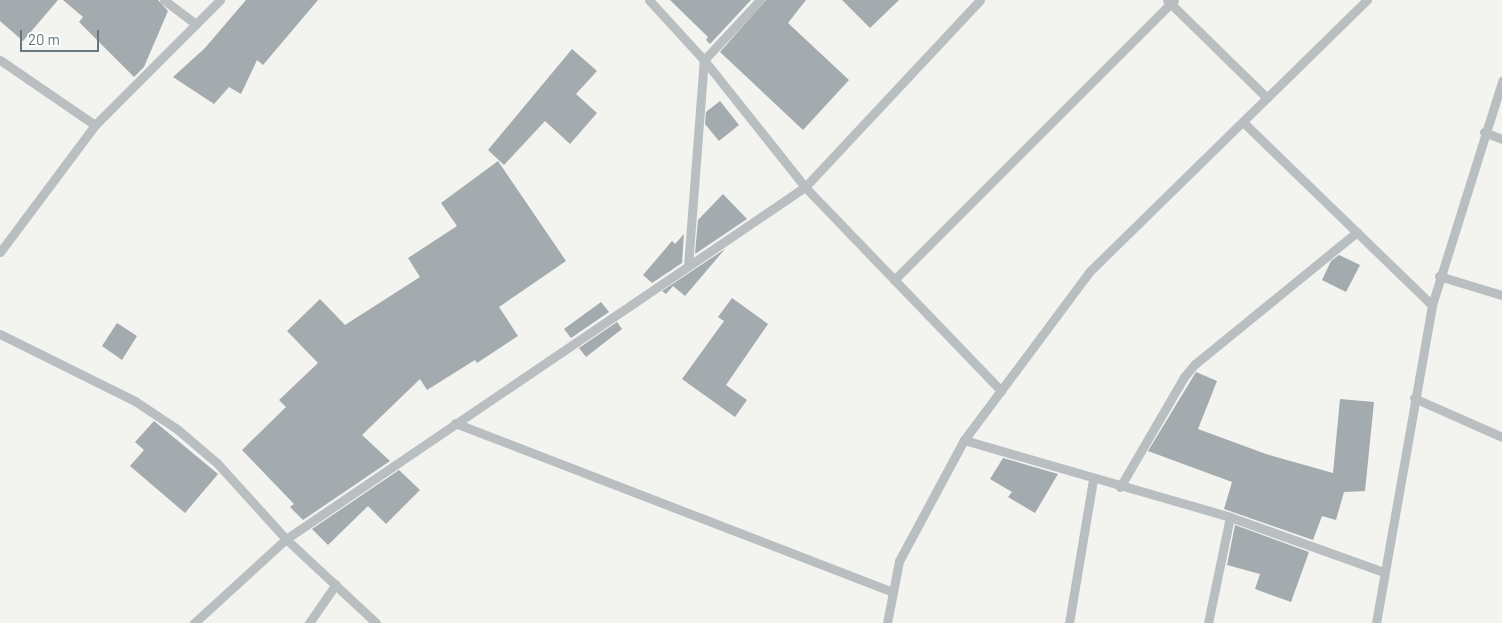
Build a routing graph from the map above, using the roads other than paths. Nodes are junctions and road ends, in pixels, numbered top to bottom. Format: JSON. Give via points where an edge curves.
{"nodes":[{"id":1,"x":164,"y":0,"type":"edge"},
{"id":2,"x":220,"y":0,"type":"edge"},
{"id":3,"x":649,"y":0,"type":"edge"},
{"id":4,"x":760,"y":0,"type":"edge"},
{"id":5,"x":980,"y":0,"type":"edge"},
{"id":6,"x":1367,"y":0,"type":"edge"},
{"id":7,"x":1170,"y":1,"type":"edge"},
{"id":8,"x":196,"y":24,"type":"junction"},
{"id":9,"x":0,"y":60,"type":"edge"},
{"id":10,"x":704,"y":60,"type":"junction"},
{"id":11,"x":1502,"y":81,"type":"edge"},
{"id":12,"x":1267,"y":98,"type":"junction"},
{"id":13,"x":1243,"y":122,"type":"junction"},
{"id":14,"x":95,"y":125,"type":"junction"},
{"id":15,"x":1484,"y":132,"type":"junction"},
{"id":16,"x":1502,"y":139,"type":"edge"},
{"id":17,"x":804,"y":188,"type":"junction"},
{"id":18,"x":1357,"y":232,"type":"junction"},
{"id":19,"x":0,"y":252,"type":"edge"},
{"id":20,"x":688,"y":266,"type":"junction"},
{"id":21,"x":1439,"y":276,"type":"junction"},
{"id":22,"x":894,"y":280,"type":"junction"},
{"id":23,"x":1502,"y":295,"type":"edge"},
{"id":24,"x":1432,"y":305,"type":"junction"},
{"id":25,"x":0,"y":334,"type":"edge"},
{"id":26,"x":1001,"y":391,"type":"junction"},
{"id":27,"x":1414,"y":398,"type":"junction"},
{"id":28,"x":455,"y":423,"type":"junction"},
{"id":29,"x":1502,"y":437,"type":"edge"},
{"id":30,"x":964,"y":440,"type":"junction"},
{"id":31,"x":1093,"y":480,"type":"junction"},
{"id":32,"x":1120,"y":487,"type":"junction"},
{"id":33,"x":1230,"y":517,"type":"junction"},
{"id":34,"x":286,"y":539,"type":"junction"},
{"id":35,"x":1384,"y":572,"type":"junction"},
{"id":36,"x":336,"y":584,"type":"junction"},
{"id":37,"x":892,"y":592,"type":"junction"},
{"id":38,"x":194,"y":623,"type":"edge"},
{"id":39,"x":308,"y":623,"type":"edge"},
{"id":40,"x":376,"y":623,"type":"edge"},
{"id":41,"x":887,"y":623,"type":"edge"},
{"id":42,"x":1069,"y":623,"type":"edge"},
{"id":43,"x":1208,"y":623,"type":"edge"},
{"id":44,"x":1376,"y":623,"type":"edge"}],
"edges":[{"from":1,"to":8,"type":"street"},
{"from":2,"to":8,"type":"street"},
{"from":3,"to":10,"type":"street"},
{"from":4,"to":10,"type":"street"},
{"from":5,"to":17,"type":"street"},
{"from":6,"to":12,"type":"street"},
{"from":7,"to":12,"type":"street"},
{"from":7,"to":22,"type":"street"},
{"from":8,"to":14,"type":"street"},
{"from":9,"to":14,"type":"street"},
{"from":10,"to":17,"type":"street"},
{"from":10,"to":20,"type":"street"},
{"from":11,"to":15,"type":"street"},
{"from":12,"to":13,"type":"street"},
{"from":13,"to":18,"type":"street"},
{"from":13,"to":26,"type":"street","via":[[1089,272]]},
{"from":14,"to":19,"type":"street"},
{"from":15,"to":16,"type":"street"},
{"from":15,"to":21,"type":"street"},
{"from":17,"to":20,"type":"street"},
{"from":17,"to":22,"type":"street"},
{"from":18,"to":24,"type":"street"},
{"from":18,"to":32,"type":"street","via":[[1194,364]]},
{"from":20,"to":28,"type":"street"},
{"from":21,"to":23,"type":"street"},
{"from":21,"to":24,"type":"street"},
{"from":22,"to":26,"type":"street"},
{"from":24,"to":27,"type":"street"},
{"from":25,"to":34,"type":"street","via":[[135,401],[177,429],[216,463]]},
{"from":26,"to":30,"type":"street"},
{"from":27,"to":29,"type":"street"},
{"from":27,"to":35,"type":"street"},
{"from":28,"to":34,"type":"street"},
{"from":28,"to":37,"type":"street"},
{"from":30,"to":31,"type":"street"},
{"from":30,"to":37,"type":"street","via":[[899,561]]},
{"from":31,"to":32,"type":"street"},
{"from":31,"to":42,"type":"street"},
{"from":32,"to":33,"type":"street"},
{"from":33,"to":35,"type":"street"},
{"from":33,"to":43,"type":"street"},
{"from":34,"to":36,"type":"street"},
{"from":34,"to":38,"type":"street"},
{"from":35,"to":44,"type":"street"},
{"from":36,"to":39,"type":"street"},
{"from":36,"to":40,"type":"street"},
{"from":37,"to":41,"type":"street"}]}
